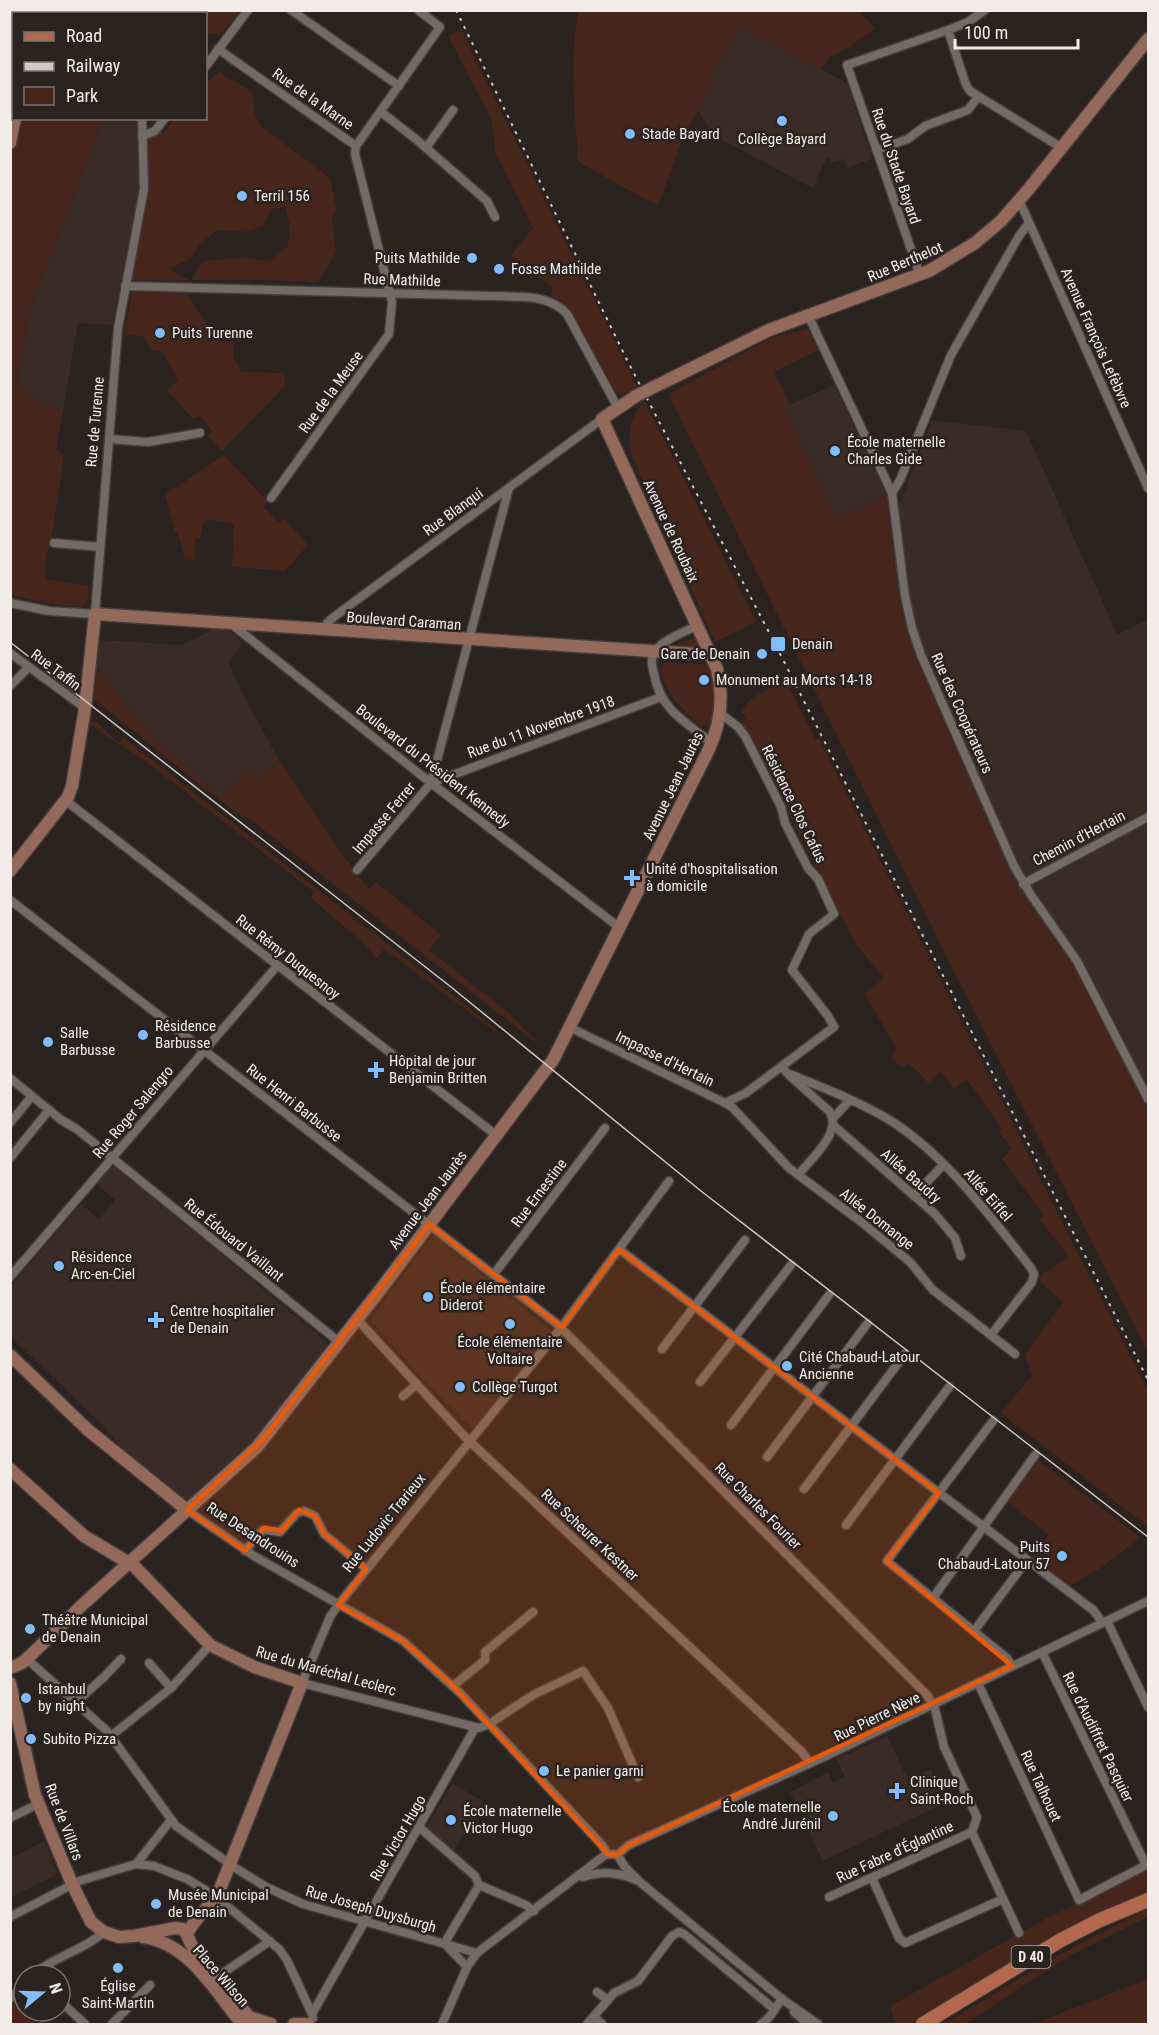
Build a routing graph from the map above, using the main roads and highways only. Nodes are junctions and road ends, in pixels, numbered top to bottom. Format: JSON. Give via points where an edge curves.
{"nodes":[{"id":1,"x":1147,"y":1901,"type":"edge"},
{"id":2,"x":923,"y":2025,"type":"edge"},
{"id":3,"x":937,"y":2025,"type":"edge"}],
"edges":[{"from":1,"to":2,"type":"main road","number":"D 40","via":[[1061,1940]]},
{"from":1,"to":3,"type":"main road","number":"D 40","via":[[1064,1945]]}]}
